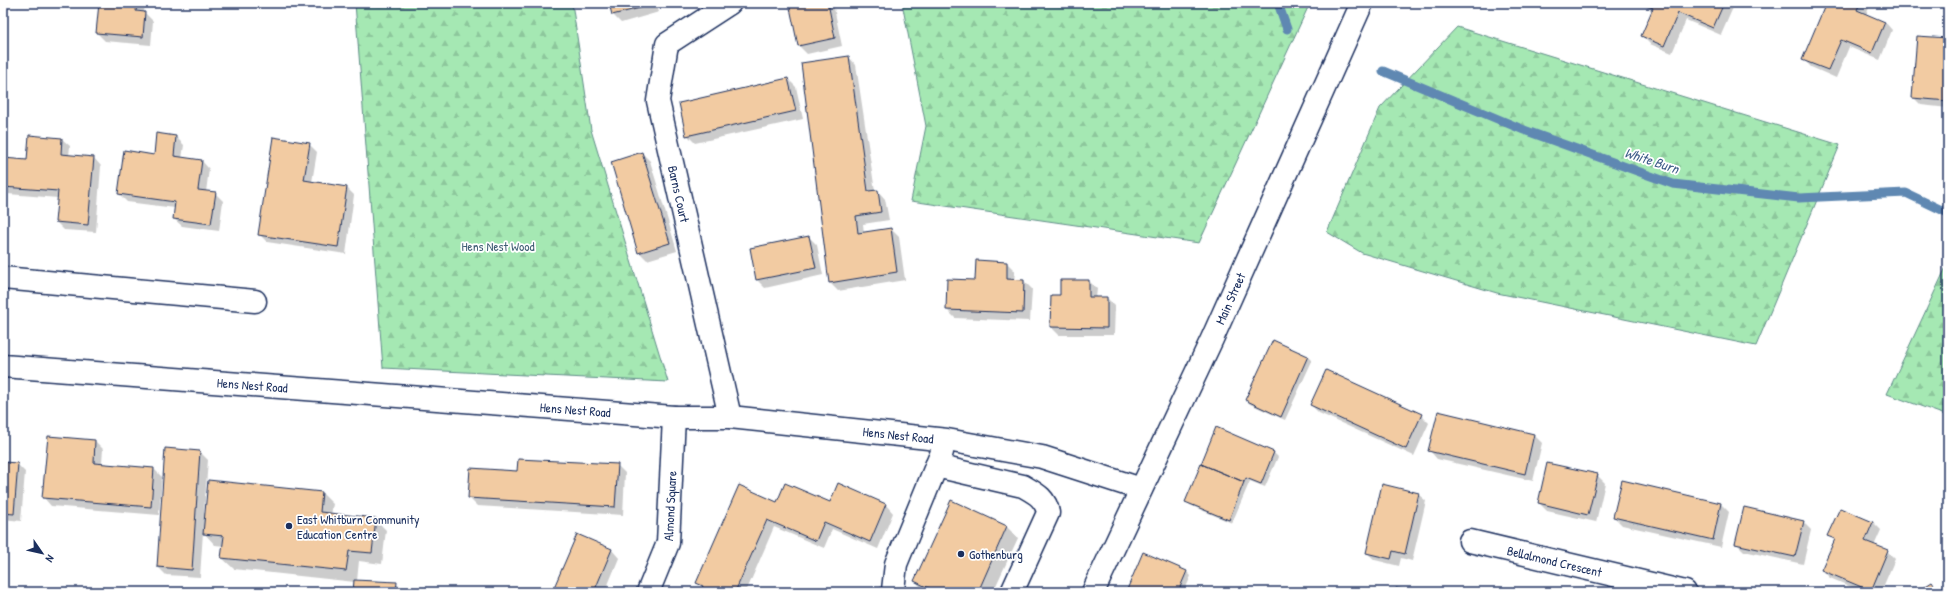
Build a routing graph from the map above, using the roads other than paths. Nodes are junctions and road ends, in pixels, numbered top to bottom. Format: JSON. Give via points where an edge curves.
{"nodes":[{"id":1,"x":730,"y":3,"type":"edge"},
{"id":2,"x":1362,"y":3,"type":"edge"},
{"id":3,"x":3,"y":278,"type":"edge"},
{"id":4,"x":255,"y":301,"type":"dead end"},
{"id":5,"x":3,"y":366,"type":"edge"},
{"id":6,"x":674,"y":417,"type":"junction"},
{"id":7,"x":730,"y":417,"type":"junction"},
{"id":8,"x":947,"y":440,"type":"junction"},
{"id":9,"x":936,"y":466,"type":"junction"},
{"id":10,"x":1140,"y":489,"type":"junction"},
{"id":11,"x":1470,"y":541,"type":"dead end"},
{"id":12,"x":648,"y":592,"type":"edge"},
{"id":13,"x":895,"y":592,"type":"edge"},
{"id":14,"x":1012,"y":592,"type":"edge"},
{"id":15,"x":1093,"y":592,"type":"edge"},
{"id":16,"x":1685,"y":592,"type":"edge"}],
"edges":[{"from":1,"to":7,"type":"street","name":"Barns Court","via":[[667,44],[658,101]]},
{"from":2,"to":10,"type":"street","name":"Main Street","via":[[1212,339]]},
{"from":3,"to":4,"type":"street"},
{"from":5,"to":6,"type":"street","name":"Hens Nest Road"},
{"from":6,"to":7,"type":"street","name":"Hens Nest Road"},
{"from":6,"to":12,"type":"street","name":"Almond Square","via":[[668,543]]},
{"from":7,"to":8,"type":"street","name":"Hens Nest Road"},
{"from":8,"to":9,"type":"street"},
{"from":8,"to":10,"type":"street","name":"Hens Nest Road","via":[[1042,457]]},
{"from":9,"to":13,"type":"street","via":[[896,564]]},
{"from":9,"to":14,"type":"street","via":[[1023,486],[1046,503],[1048,512]]},
{"from":10,"to":15,"type":"street","name":"Main Street"},
{"from":11,"to":16,"type":"street","name":"Bellalmond Crescent"}]}
